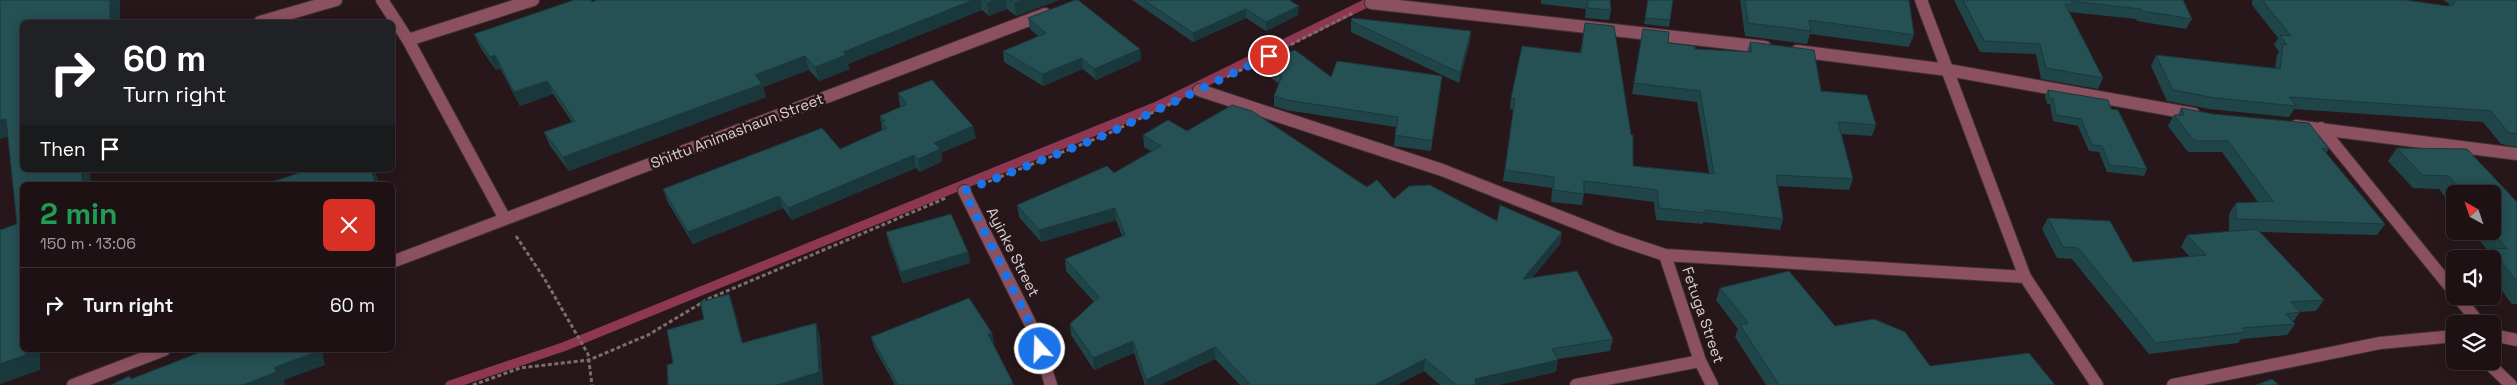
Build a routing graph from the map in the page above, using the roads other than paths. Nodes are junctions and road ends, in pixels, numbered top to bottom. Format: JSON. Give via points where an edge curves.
{"nodes":[{"id":1,"x":336,"y":0,"type":"edge"},
{"id":2,"x":382,"y":0,"type":"edge"},
{"id":3,"x":533,"y":0,"type":"edge"},
{"id":4,"x":1921,"y":0,"type":"edge"},
{"id":5,"x":1371,"y":3,"type":"road end"},
{"id":6,"x":1054,"y":11,"type":"edge"},
{"id":7,"x":267,"y":20,"type":"edge"},
{"id":8,"x":408,"y":40,"type":"junction"},
{"id":9,"x":1948,"y":70,"type":"junction"},
{"id":10,"x":1199,"y":90,"type":"road end"},
{"id":11,"x":2208,"y":116,"type":"edge"},
{"id":12,"x":2283,"y":124,"type":"edge"},
{"id":13,"x":2321,"y":128,"type":"junction"},
{"id":14,"x":2517,"y":154,"type":"edge"},
{"id":15,"x":964,"y":191,"type":"road end"},
{"id":16,"x":505,"y":219,"type":"junction"},
{"id":17,"x":1665,"y":255,"type":"junction"},
{"id":18,"x":395,"y":261,"type":"edge"},
{"id":19,"x":2025,"y":277,"type":"junction"},
{"id":20,"x":2446,"y":282,"type":"edge"},
{"id":21,"x":2465,"y":305,"type":"edge"},
{"id":22,"x":2473,"y":315,"type":"edge"},
{"id":23,"x":2446,"y":337,"type":"edge"},
{"id":24,"x":2501,"y":337,"type":"edge"},
{"id":25,"x":2517,"y":340,"type":"edge"},
{"id":26,"x":159,"y":352,"type":"edge"},
{"id":27,"x":1700,"y":361,"type":"junction"},
{"id":28,"x":2495,"y":370,"type":"edge"},
{"id":29,"x":73,"y":385,"type":"edge"},
{"id":30,"x":1051,"y":385,"type":"edge"},
{"id":31,"x":1576,"y":385,"type":"edge"},
{"id":32,"x":1712,"y":385,"type":"edge"},
{"id":33,"x":2097,"y":385,"type":"edge"},
{"id":34,"x":2173,"y":385,"type":"edge"},
{"id":35,"x":2511,"y":385,"type":"edge"}],
"edges":[{"from":1,"to":7,"type":"street"},
{"from":2,"to":8,"type":"street"},
{"from":3,"to":8,"type":"street"},
{"from":4,"to":9,"type":"street"},
{"from":5,"to":9,"type":"street"},
{"from":6,"to":16,"type":"street","name":"Shittu Animashaun Street"},
{"from":8,"to":16,"type":"street"},
{"from":9,"to":11,"type":"street"},
{"from":9,"to":19,"type":"street"},
{"from":10,"to":17,"type":"street","via":[[1477,182],[1628,244]]},
{"from":12,"to":13,"type":"street"},
{"from":13,"to":14,"type":"street"},
{"from":13,"to":20,"type":"street"},
{"from":15,"to":30,"type":"street","name":"Ayinke Street","via":[[1034,331]]},
{"from":16,"to":18,"type":"street","name":"Shittu Animashaun Street"},
{"from":17,"to":19,"type":"street"},
{"from":17,"to":27,"type":"street","name":"Fetuga Street"},
{"from":19,"to":33,"type":"street"},
{"from":21,"to":22,"type":"street"},
{"from":23,"to":34,"type":"street","via":[[2370,345]]},
{"from":24,"to":25,"type":"street"},
{"from":26,"to":29,"type":"street"},
{"from":27,"to":31,"type":"street"},
{"from":27,"to":32,"type":"street","name":"Fetuga Street"},
{"from":28,"to":35,"type":"street"}]}
